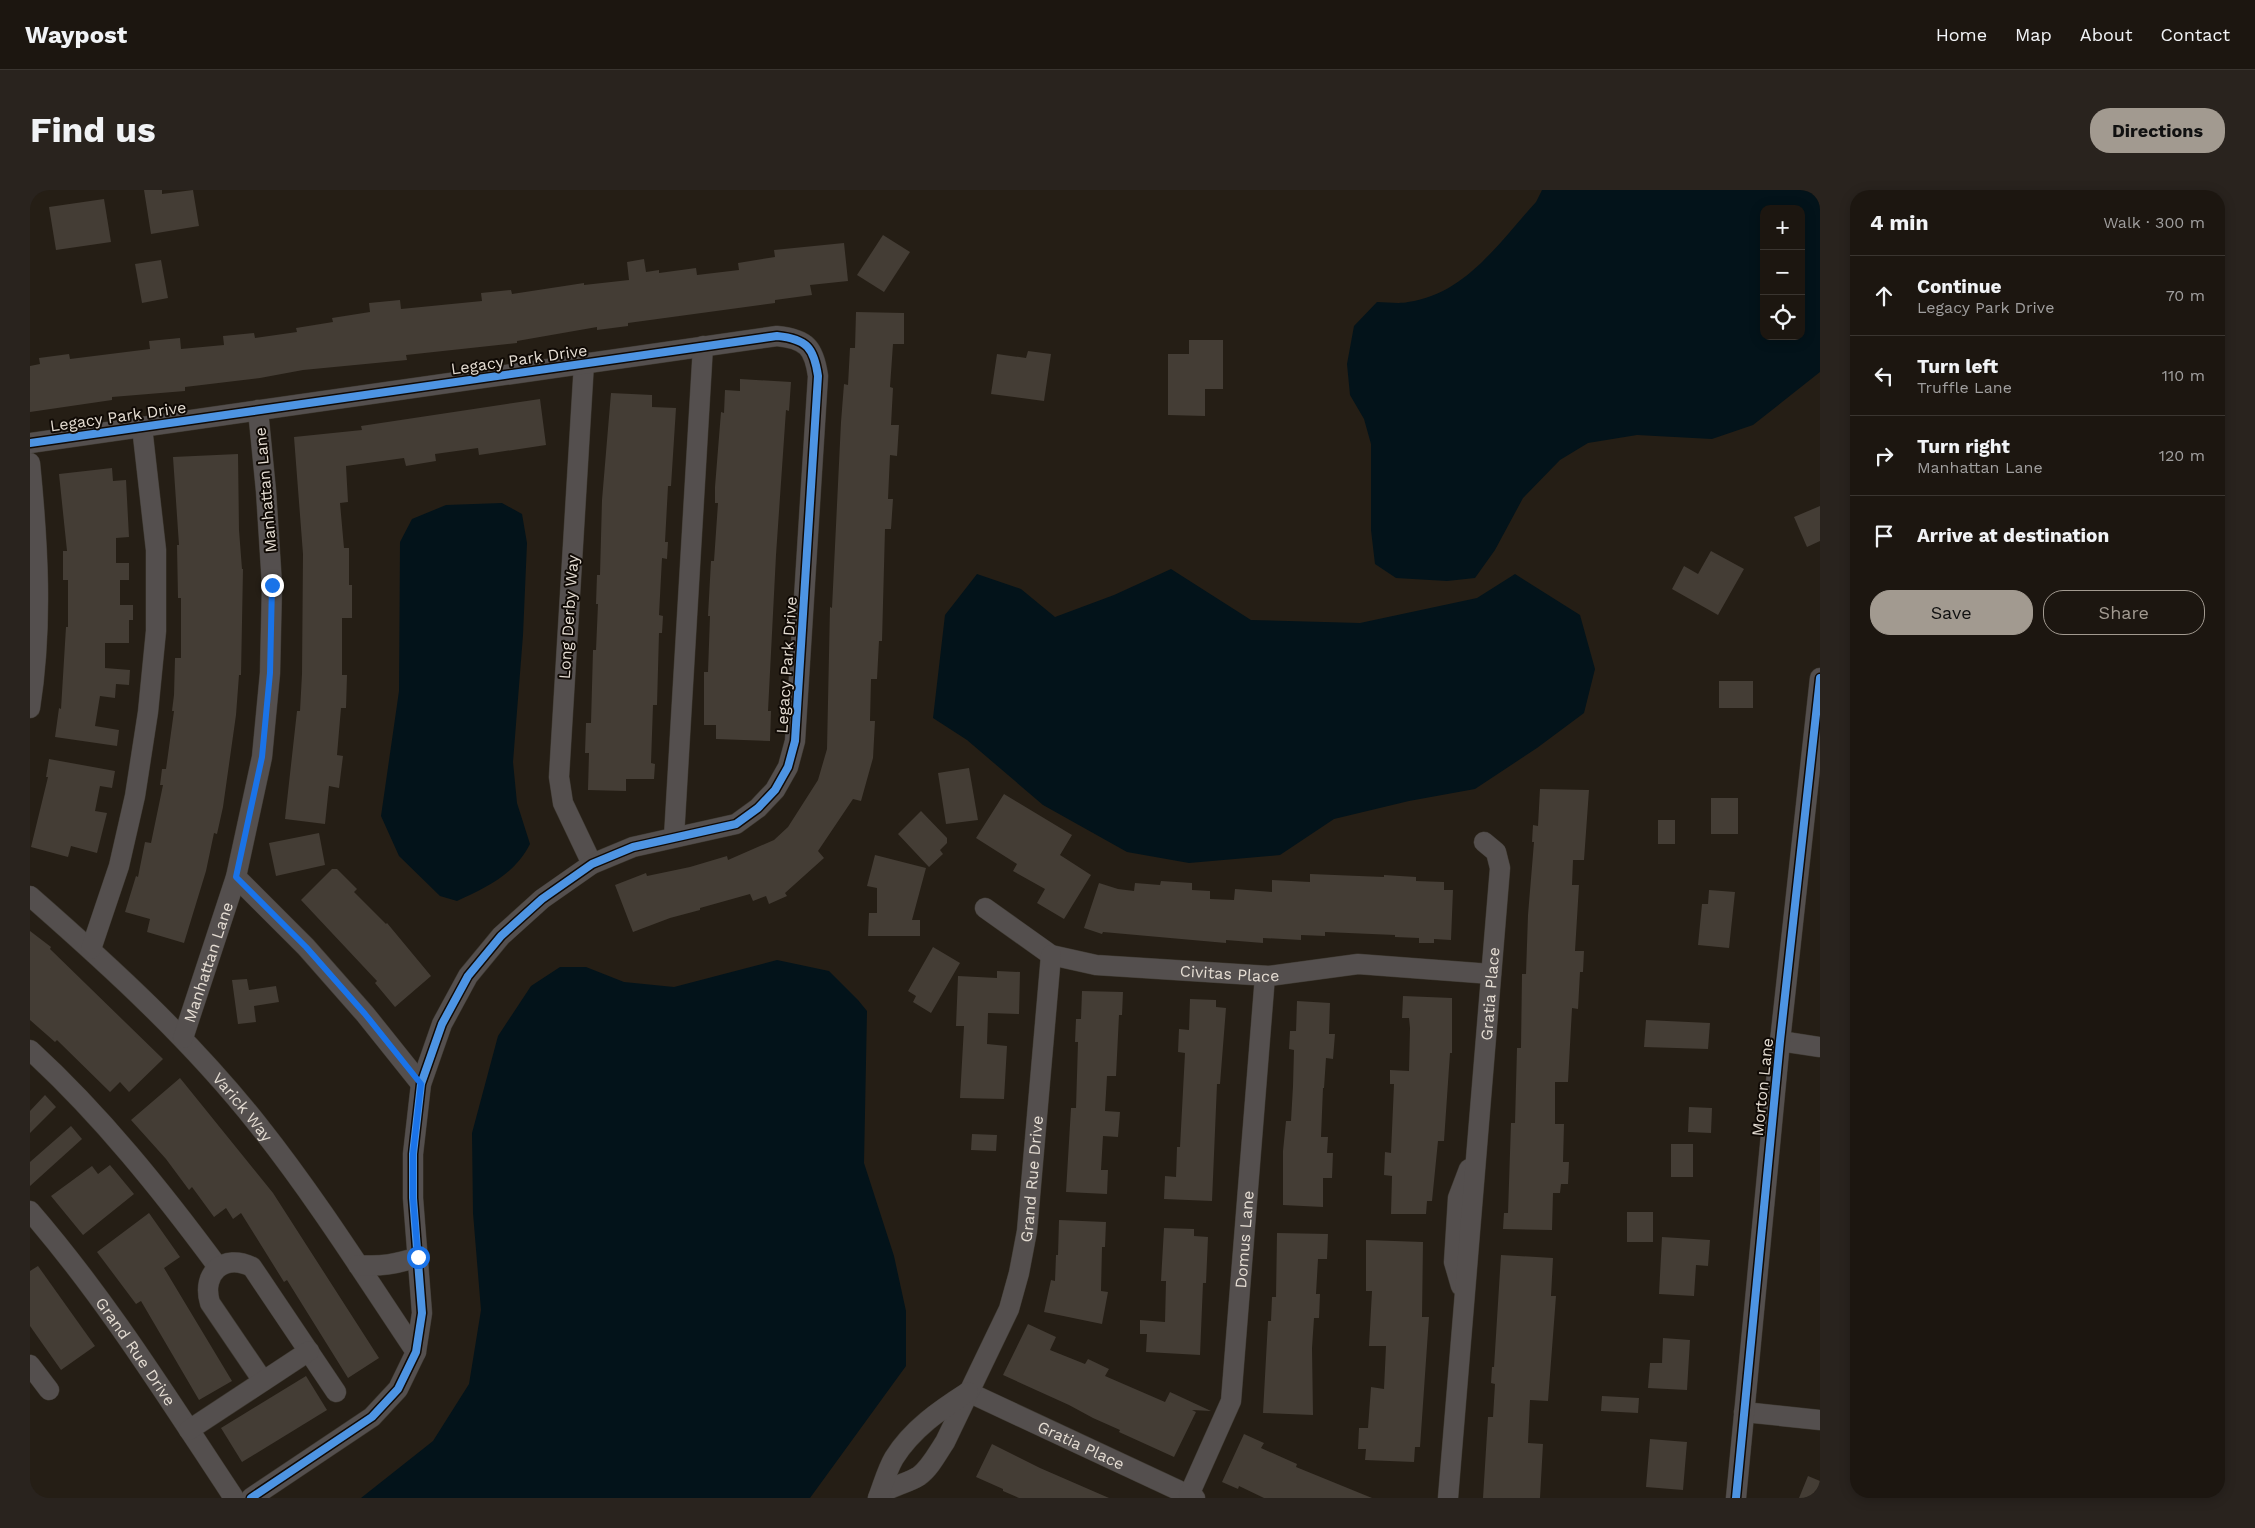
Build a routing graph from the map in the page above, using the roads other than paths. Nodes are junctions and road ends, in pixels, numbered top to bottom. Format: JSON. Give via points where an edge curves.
{"nodes":[{"id":1,"x":703,"y":346,"type":"junction"},
{"id":2,"x":584,"y":364,"type":"junction"},
{"id":3,"x":258,"y":410,"type":"junction"},
{"id":4,"x":142,"y":427,"type":"junction"},
{"id":5,"x":30,"y":443,"type":"edge"},
{"id":6,"x":30,"y":463,"type":"edge"},
{"id":7,"x":1820,"y":678,"type":"edge"},
{"id":8,"x":30,"y":708,"type":"edge"},
{"id":9,"x":674,"y":837,"type":"junction"},
{"id":10,"x":1484,"y":842,"type":"dead end"},
{"id":11,"x":592,"y":864,"type":"junction"},
{"id":12,"x":236,"y":877,"type":"junction"},
{"id":13,"x":30,"y":896,"type":"edge"},
{"id":14,"x":985,"y":908,"type":"dead end"},
{"id":15,"x":91,"y":949,"type":"junction"},
{"id":16,"x":1051,"y":955,"type":"junction"},
{"id":17,"x":1491,"y":974,"type":"junction"},
{"id":18,"x":1265,"y":976,"type":"junction"},
{"id":19,"x":183,"y":1038,"type":"junction"},
{"id":20,"x":1780,"y":1041,"type":"junction"},
{"id":21,"x":1820,"y":1048,"type":"edge"},
{"id":22,"x":30,"y":1050,"type":"edge"},
{"id":23,"x":421,"y":1084,"type":"junction"},
{"id":24,"x":30,"y":1211,"type":"edge"},
{"id":25,"x":418,"y":1257,"type":"junction"},
{"id":26,"x":358,"y":1265,"type":"junction"},
{"id":27,"x":218,"y":1267,"type":"junction"},
{"id":28,"x":309,"y":1351,"type":"junction"},
{"id":29,"x":416,"y":1352,"type":"junction"},
{"id":30,"x":30,"y":1365,"type":"edge"},
{"id":31,"x":264,"y":1381,"type":"junction"},
{"id":32,"x":49,"y":1390,"type":"dead end"},
{"id":33,"x":336,"y":1392,"type":"dead end"},
{"id":34,"x":968,"y":1392,"type":"junction"},
{"id":35,"x":1744,"y":1412,"type":"junction"},
{"id":36,"x":1820,"y":1420,"type":"edge"},
{"id":37,"x":189,"y":1430,"type":"junction"},
{"id":38,"x":1192,"y":1496,"type":"edge"},
{"id":39,"x":234,"y":1498,"type":"edge"},
{"id":40,"x":251,"y":1498,"type":"edge"},
{"id":41,"x":878,"y":1498,"type":"edge"},
{"id":42,"x":1448,"y":1498,"type":"edge"},
{"id":43,"x":1736,"y":1498,"type":"edge"}],
"edges":[{"from":1,"to":2,"type":"street","name":"Legacy Park Drive"},
{"from":1,"to":9,"type":"street"},
{"from":1,"to":9,"type":"street","name":"Legacy Park Drive","via":[[777,336],[796,338],[808,346],[816,360],[818,376],[795,741],[788,767],[775,790],[736,824]]},
{"from":2,"to":3,"type":"street","name":"Legacy Park Drive"},
{"from":2,"to":11,"type":"street","name":"Long Derby Way","via":[[558,777],[563,803]]},
{"from":3,"to":4,"type":"street","name":"Legacy Park Drive"},
{"from":3,"to":12,"type":"street","name":"Manhattan Lane","via":[[272,585],[270,673],[262,757]]},
{"from":4,"to":5,"type":"street","name":"Legacy Park Drive"},
{"from":4,"to":15,"type":"street","via":[[156,550],[156,631],[135,796],[119,866]]},
{"from":6,"to":8,"type":"street","via":[[38,549],[38,614]]},
{"from":7,"to":20,"type":"street","name":"Morton Lane"},
{"from":9,"to":11,"type":"street","name":"Legacy Park Drive","via":[[634,847]]},
{"from":10,"to":17,"type":"street","name":"Gratia Place","via":[[1496,852],[1500,868]]},
{"from":11,"to":23,"type":"street","name":"Legacy Park Drive","via":[[542,899],[501,936],[468,976],[442,1024]]},
{"from":12,"to":19,"type":"street","name":"Manhattan Lane"},
{"from":12,"to":23,"type":"street","via":[[306,947]]},
{"from":13,"to":15,"type":"street","name":"Varick Way"},
{"from":14,"to":16,"type":"street","name":"Civitas Place"},
{"from":15,"to":19,"type":"street","name":"Varick Way"},
{"from":16,"to":18,"type":"street","name":"Civitas Place","via":[[1096,965]]},
{"from":16,"to":34,"type":"street","name":"Grand Rue Drive","via":[[1024,1253],[1009,1309]]},
{"from":17,"to":18,"type":"street","name":"Civitas Place","via":[[1358,964]]},
{"from":17,"to":42,"type":"street","name":"Gratia Place"},
{"from":18,"to":38,"type":"street","name":"Domus Lane","via":[[1231,1401]]},
{"from":19,"to":26,"type":"street","name":"Varick Way","via":[[259,1125]]},
{"from":20,"to":21,"type":"street"},
{"from":20,"to":35,"type":"street","name":"Morton Lane"},
{"from":22,"to":27,"type":"street","via":[[111,1131],[171,1203]]},
{"from":23,"to":25,"type":"street","name":"Legacy Park Drive","via":[[413,1154]]},
{"from":24,"to":37,"type":"street","name":"Grand Rue Drive","via":[[88,1283]]},
{"from":25,"to":26,"type":"street","via":[[396,1265]]},
{"from":25,"to":29,"type":"street","name":"Legacy Park Drive","via":[[422,1313]]},
{"from":26,"to":29,"type":"street","name":"Varick Way"},
{"from":27,"to":28,"type":"street","via":[[242,1262],[252,1268]]},
{"from":27,"to":31,"type":"street","via":[[208,1278],[206,1291],[210,1303]]},
{"from":28,"to":31,"type":"street"},
{"from":28,"to":33,"type":"street"},
{"from":29,"to":40,"type":"street","name":"Legacy Park Drive","via":[[398,1390],[372,1416]]},
{"from":30,"to":32,"type":"street"},
{"from":31,"to":37,"type":"street"},
{"from":34,"to":38,"type":"street","name":"Gratia Place"},
{"from":34,"to":41,"type":"street","name":"Grand Rue Drive","via":[[927,1420],[912,1435],[893,1460]]},
{"from":34,"to":41,"type":"street","name":"Grand Rue Drive","via":[[945,1442],[926,1470],[910,1481],[890,1487]]},
{"from":35,"to":36,"type":"street"},
{"from":35,"to":43,"type":"street","name":"Morton Lane"},
{"from":37,"to":39,"type":"street","name":"Grand Rue Drive"}]}
